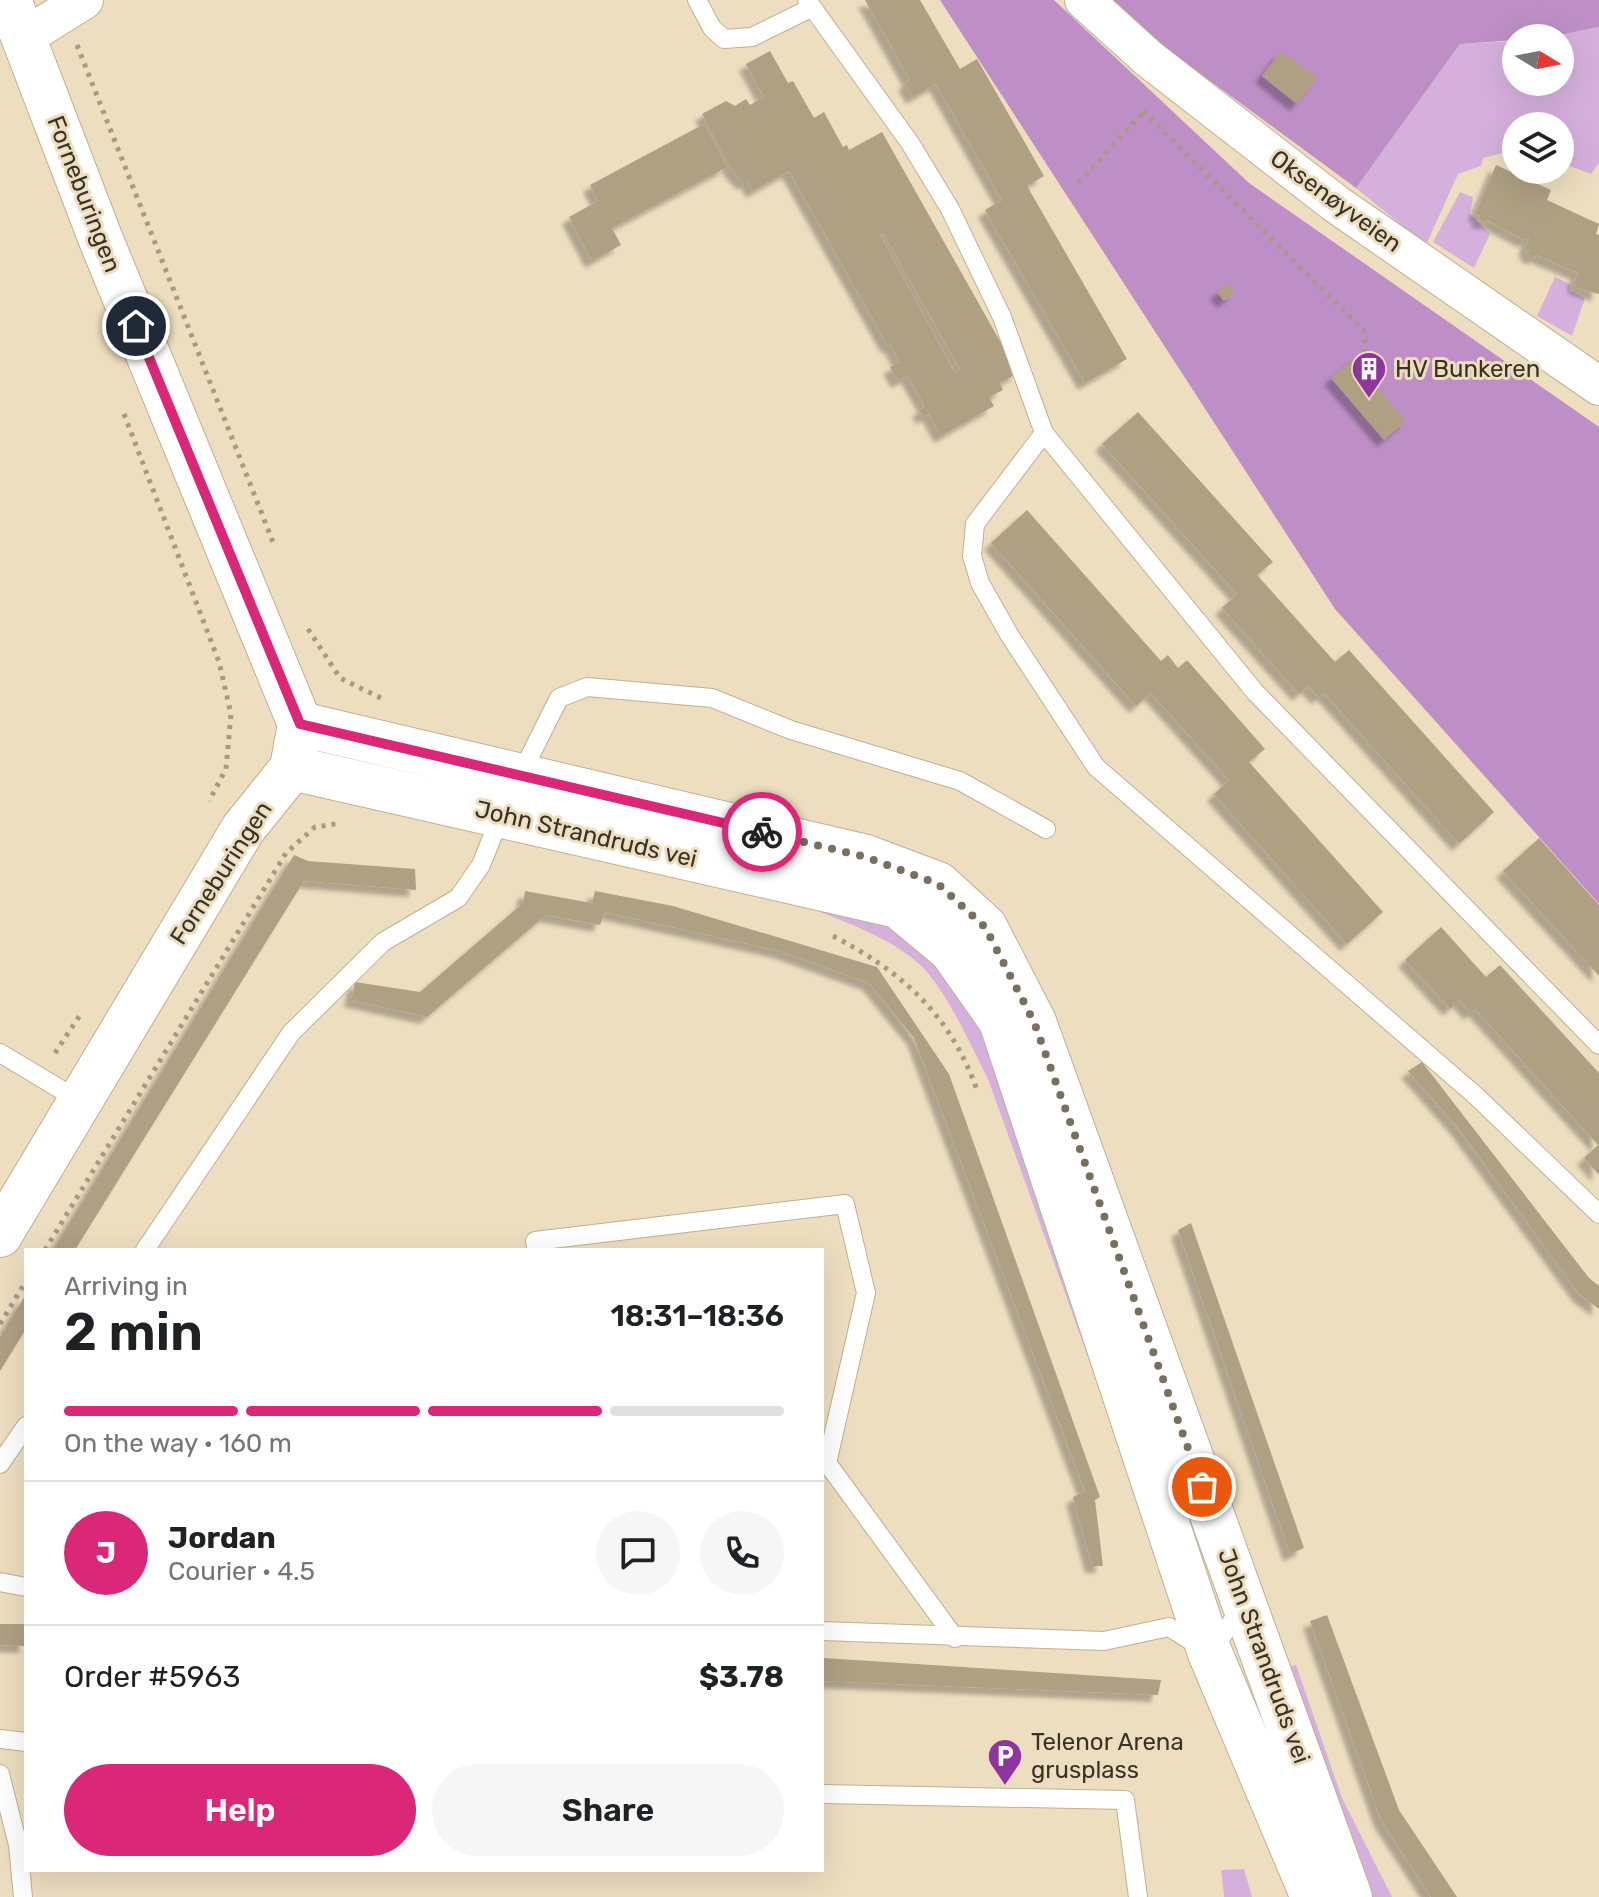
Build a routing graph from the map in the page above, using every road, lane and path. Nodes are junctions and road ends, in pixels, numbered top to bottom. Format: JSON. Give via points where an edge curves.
{"nodes":[{"id":1,"x":697,"y":0,"type":"edge"},
{"id":2,"x":1084,"y":0,"type":"edge"},
{"id":3,"x":809,"y":4,"type":"edge"},
{"id":4,"x":74,"y":6,"type":"edge"},
{"id":5,"x":16,"y":19,"type":"edge"},
{"id":6,"x":1174,"y":78,"type":"junction"},
{"id":7,"x":1143,"y":111,"type":"junction"},
{"id":8,"x":1078,"y":183,"type":"dead end"},
{"id":9,"x":1366,"y":361,"type":"dead end"},
{"id":10,"x":1599,"y":386,"type":"edge"},
{"id":11,"x":123,"y":411,"type":"dead end"},
{"id":12,"x":1044,"y":433,"type":"junction"},
{"id":13,"x":278,"y":554,"type":"dead end"},
{"id":14,"x":307,"y":627,"type":"dead end"},
{"id":15,"x":390,"y":703,"type":"dead end"},
{"id":16,"x":300,"y":724,"type":"junction"},
{"id":17,"x":292,"y":768,"type":"junction"},
{"id":18,"x":521,"y":775,"type":"junction"},
{"id":19,"x":204,"y":810,"type":"dead end"},
{"id":20,"x":501,"y":814,"type":"junction"},
{"id":21,"x":342,"y":823,"type":"dead end"},
{"id":22,"x":1046,"y":829,"type":"dead end"},
{"id":23,"x":828,"y":933,"type":"dead end"},
{"id":24,"x":87,"y":1005,"type":"dead end"},
{"id":25,"x":1599,"y":1045,"type":"edge"},
{"id":26,"x":0,"y":1053,"type":"edge"},
{"id":27,"x":41,"y":1078,"type":"junction"},
{"id":28,"x":981,"y":1100,"type":"dead end"},
{"id":29,"x":81,"y":1102,"type":"junction"},
{"id":30,"x":1599,"y":1214,"type":"edge"},
{"id":31,"x":0,"y":1235,"type":"edge"},
{"id":32,"x":46,"y":1248,"type":"edge"},
{"id":33,"x":146,"y":1248,"type":"edge"},
{"id":34,"x":537,"y":1248,"type":"edge"},
{"id":35,"x":24,"y":1284,"type":"edge"},
{"id":36,"x":0,"y":1324,"type":"edge"},
{"id":37,"x":24,"y":1429,"type":"edge"},
{"id":38,"x":825,"y":1459,"type":"edge"},
{"id":39,"x":0,"y":1464,"type":"edge"},
{"id":40,"x":0,"y":1582,"type":"edge"},
{"id":41,"x":24,"y":1587,"type":"edge"},
{"id":42,"x":1245,"y":1603,"type":"junction"},
{"id":43,"x":824,"y":1631,"type":"edge"},
{"id":44,"x":955,"y":1638,"type":"junction"},
{"id":45,"x":1210,"y":1653,"type":"junction"},
{"id":46,"x":0,"y":1739,"type":"edge"},
{"id":47,"x":24,"y":1742,"type":"edge"},
{"id":48,"x":0,"y":1774,"type":"edge"},
{"id":49,"x":824,"y":1794,"type":"edge"},
{"id":50,"x":23,"y":1897,"type":"edge"},
{"id":51,"x":1138,"y":1897,"type":"edge"},
{"id":52,"x":1313,"y":1897,"type":"edge"},
{"id":53,"x":1350,"y":1897,"type":"edge"}],
"edges":[{"from":1,"to":3,"type":"lane","via":[[724,39],[752,37]]},
{"from":2,"to":6,"type":"street","name":"Oksenøyveien"},
{"from":3,"to":12,"type":"lane","via":[[910,143],[950,209],[1002,317]]},
{"from":4,"to":5,"type":"street"},
{"from":4,"to":13,"type":"path"},
{"from":5,"to":16,"type":"street","name":"Forneburingen"},
{"from":6,"to":7,"type":"path"},
{"from":6,"to":10,"type":"street","name":"Oksenøyveien","via":[[1336,204]]},
{"from":7,"to":8,"type":"path"},
{"from":7,"to":9,"type":"path","via":[[1364,331]]},
{"from":11,"to":19,"type":"path","via":[[219,662],[231,714],[226,769]]},
{"from":12,"to":25,"type":"lane","via":[[1255,692]]},
{"from":12,"to":30,"type":"lane","via":[[975,524],[972,556],[980,583],[1010,636],[1096,767],[1476,1096]]},
{"from":14,"to":15,"type":"path","via":[[340,678]]},
{"from":16,"to":17,"type":"street","name":"Forneburingen"},
{"from":16,"to":18,"type":"street","name":"John Strandruds vei"},
{"from":17,"to":20,"type":"street","name":"John Strandruds vei"},
{"from":17,"to":29,"type":"street","name":"Forneburingen","via":[[243,829]]},
{"from":18,"to":20,"type":"lane"},
{"from":18,"to":22,"type":"lane","via":[[559,698],[587,687],[623,688],[712,698],[791,730],[960,781]]},
{"from":18,"to":42,"type":"street","name":"John Strandruds vei","via":[[866,857],[938,884],[985,927],[1034,1022]]},
{"from":20,"to":33,"type":"lane","via":[[481,865],[458,898],[383,942],[291,1033]]},
{"from":20,"to":45,"type":"street","name":"John Strandruds vei","via":[[898,906],[951,950],[1001,1021]]},
{"from":21,"to":32,"type":"path","via":[[315,827],[286,853]]},
{"from":23,"to":28,"type":"path","via":[[876,959],[924,998],[970,1070]]},
{"from":24,"to":27,"type":"path"},
{"from":26,"to":27,"type":"lane"},
{"from":27,"to":29,"type":"lane"},
{"from":29,"to":31,"type":"street","name":"Forneburingen"},
{"from":34,"to":38,"type":"lane","via":[[535,1241],[845,1204],[866,1293]]},
{"from":35,"to":36,"type":"path"},
{"from":37,"to":39,"type":"lane"},
{"from":38,"to":44,"type":"lane"},
{"from":40,"to":41,"type":"lane"},
{"from":42,"to":45,"type":"lane"},
{"from":42,"to":53,"type":"street","name":"John Strandruds vei"},
{"from":43,"to":44,"type":"lane"},
{"from":44,"to":45,"type":"lane","via":[[1104,1641],[1169,1627]]},
{"from":45,"to":52,"type":"street","name":"John Strandruds vei"},
{"from":46,"to":47,"type":"lane"},
{"from":48,"to":50,"type":"lane","via":[[18,1845]]},
{"from":49,"to":51,"type":"lane","via":[[1125,1800]]}]}
